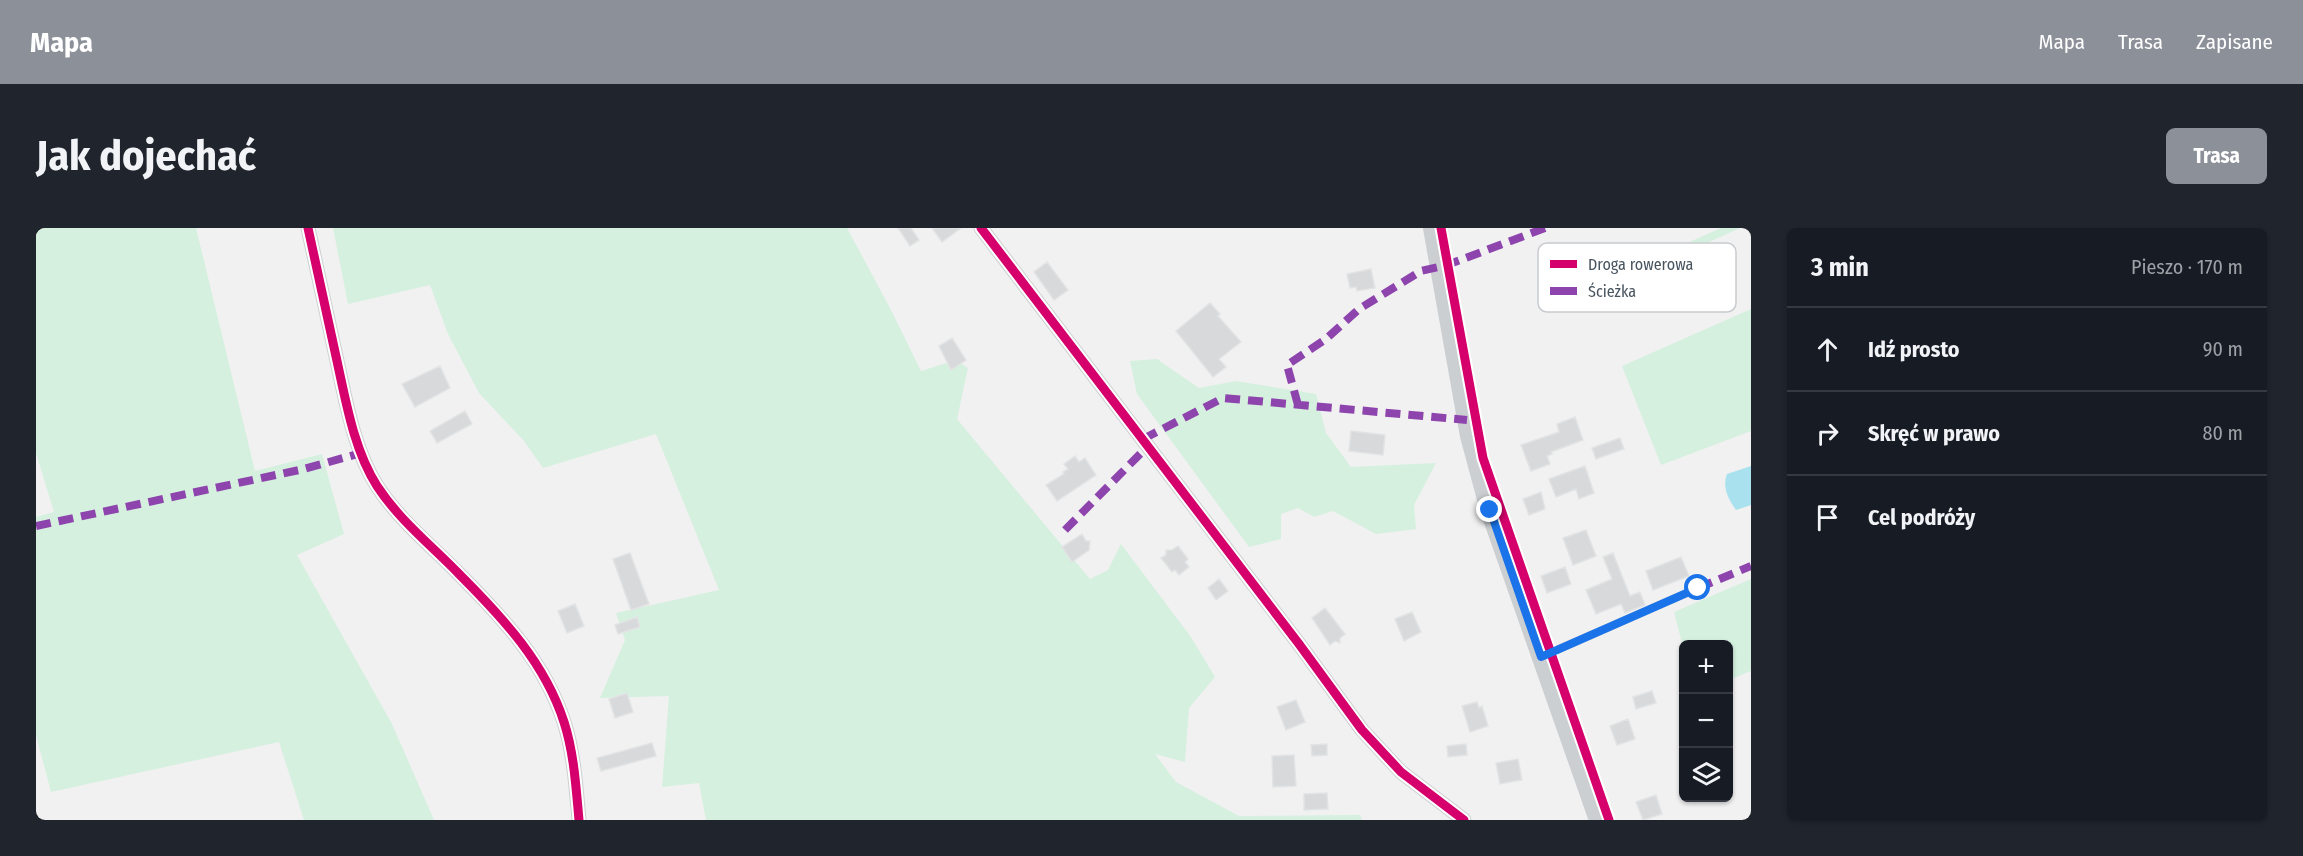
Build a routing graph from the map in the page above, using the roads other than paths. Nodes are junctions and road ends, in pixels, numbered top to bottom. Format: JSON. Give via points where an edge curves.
{"nodes":[{"id":1,"x":308,"y":228,"type":"edge"},
{"id":2,"x":981,"y":228,"type":"edge"},
{"id":3,"x":1433,"y":228,"type":"edge"},
{"id":4,"x":1698,"y":588,"type":"dead end"},
{"id":5,"x":1541,"y":657,"type":"junction"},
{"id":6,"x":579,"y":820,"type":"edge"},
{"id":7,"x":1464,"y":820,"type":"edge"},
{"id":8,"x":1599,"y":820,"type":"edge"}],
"edges":[{"from":1,"to":6,"type":"street","via":[[361,453],[376,485],[405,522],[514,632],[541,670],[564,721]]},
{"from":2,"to":7,"type":"street","via":[[1362,729],[1401,772]]},
{"from":3,"to":5,"type":"street","via":[[1470,436],[1490,510]]},
{"from":4,"to":5,"type":"lane"},
{"from":5,"to":8,"type":"street"}]}
